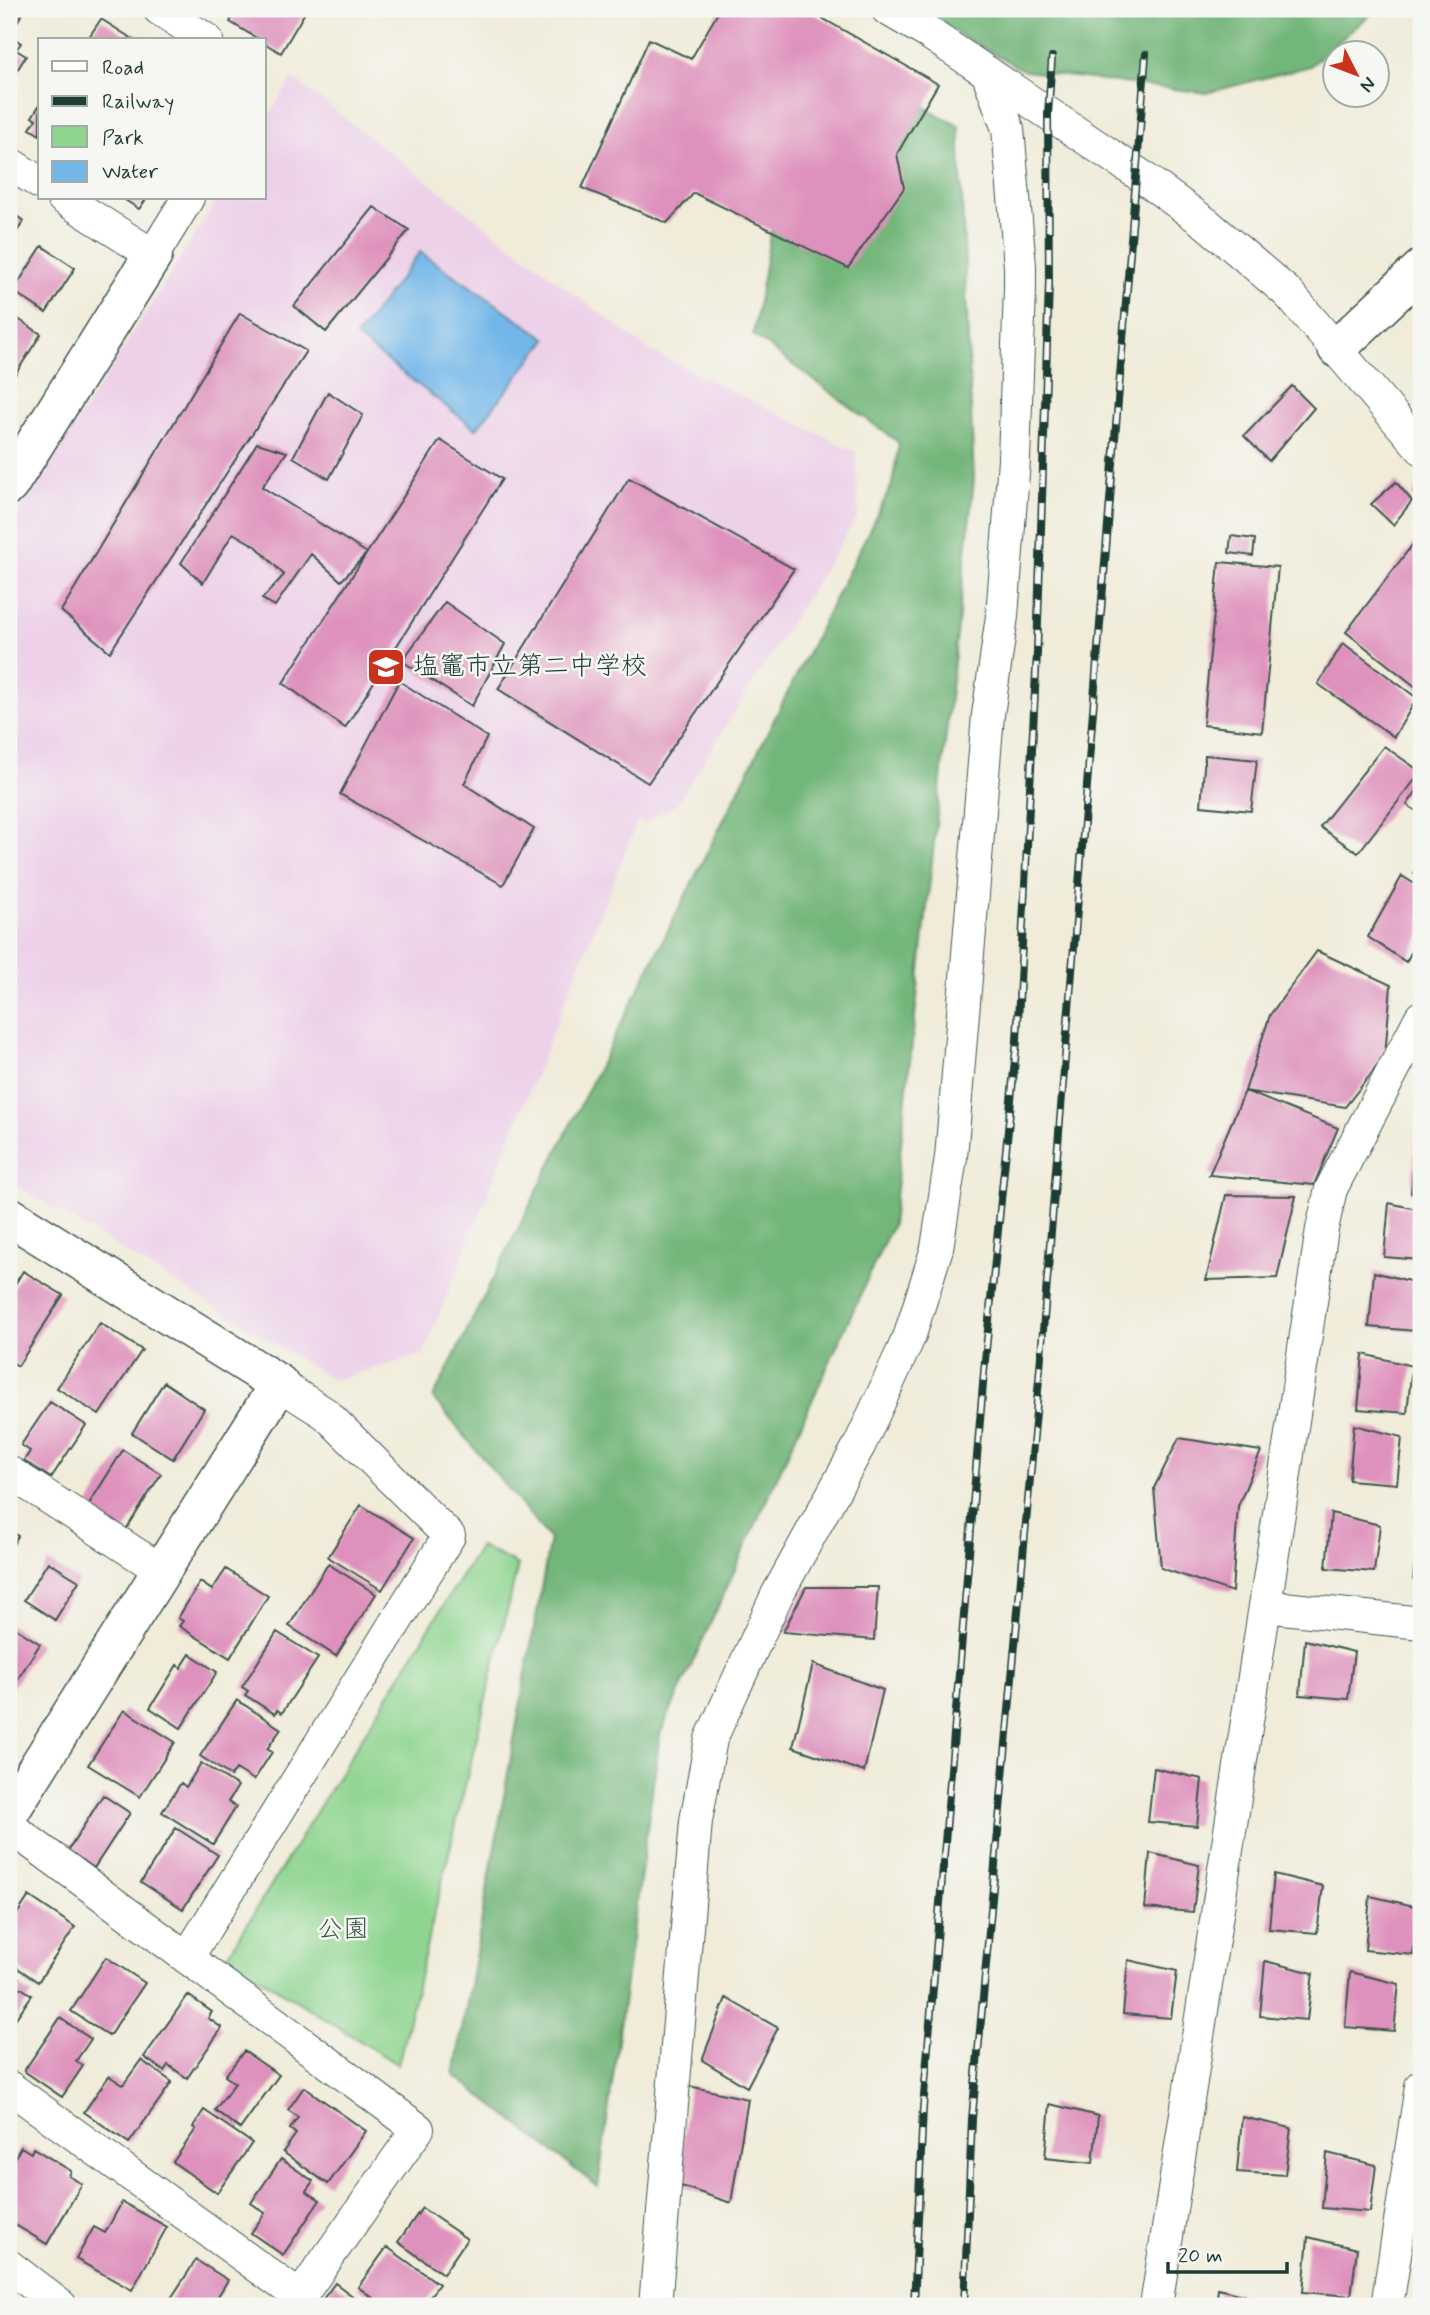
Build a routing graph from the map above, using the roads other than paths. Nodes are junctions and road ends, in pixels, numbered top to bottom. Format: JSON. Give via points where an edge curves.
{"nodes":[{"id":1,"x":159,"y":9,"type":"edge"},
{"id":2,"x":887,"y":9,"type":"edge"},
{"id":3,"x":204,"y":38,"type":"edge"},
{"id":4,"x":987,"y":72,"type":"junction"},
{"id":5,"x":9,"y":163,"type":"edge"},
{"id":6,"x":38,"y":182,"type":"edge"},
{"id":7,"x":66,"y":200,"type":"edge"},
{"id":8,"x":187,"y":200,"type":"edge"},
{"id":9,"x":153,"y":255,"type":"junction"},
{"id":10,"x":1421,"y":269,"type":"edge"},
{"id":11,"x":1337,"y":348,"type":"junction"},
{"id":12,"x":1421,"y":448,"type":"edge"},
{"id":13,"x":9,"y":485,"type":"edge"},
{"id":14,"x":1421,"y":1017,"type":"edge"},
{"id":15,"x":9,"y":1216,"type":"edge"},
{"id":16,"x":279,"y":1384,"type":"junction"},
{"id":17,"x":9,"y":1472,"type":"edge"},
{"id":18,"x":161,"y":1570,"type":"junction"},
{"id":19,"x":1265,"y":1606,"type":"junction"},
{"id":20,"x":1421,"y":1623,"type":"edge"},
{"id":21,"x":9,"y":1813,"type":"edge"},
{"id":22,"x":9,"y":1826,"type":"edge"},
{"id":23,"x":187,"y":1958,"type":"junction"},
{"id":24,"x":1421,"y":2086,"type":"edge"},
{"id":25,"x":9,"y":2087,"type":"edge"},
{"id":26,"x":9,"y":2266,"type":"edge"},
{"id":27,"x":61,"y":2306,"type":"edge"},
{"id":28,"x":655,"y":2306,"type":"edge"},
{"id":29,"x":1156,"y":2306,"type":"edge"},
{"id":30,"x":1387,"y":2306,"type":"edge"}],
"edges":[{"from":1,"to":3,"type":"street"},
{"from":2,"to":4,"type":"street"},
{"from":4,"to":11,"type":"street","via":[[1207,224],[1288,293]]},
{"from":4,"to":28,"type":"street","via":[[1008,129],[1020,266],[1014,460],[947,1183],[937,1248],[909,1335],[860,1444],[777,1595],[712,1739],[696,1821]]},
{"from":5,"to":6,"type":"street"},
{"from":7,"to":9,"type":"street"},
{"from":8,"to":9,"type":"street"},
{"from":9,"to":13,"type":"street"},
{"from":10,"to":11,"type":"street"},
{"from":11,"to":12,"type":"street"},
{"from":14,"to":19,"type":"street","via":[[1331,1189]]},
{"from":15,"to":16,"type":"street"},
{"from":16,"to":18,"type":"street"},
{"from":16,"to":23,"type":"street","via":[[326,1414],[449,1535]]},
{"from":17,"to":18,"type":"street"},
{"from":18,"to":21,"type":"street"},
{"from":19,"to":20,"type":"street"},
{"from":19,"to":29,"type":"street"},
{"from":22,"to":23,"type":"street"},
{"from":23,"to":25,"type":"street","via":[[418,2129],[300,2297]]},
{"from":24,"to":30,"type":"street"},
{"from":26,"to":27,"type":"street"}]}
